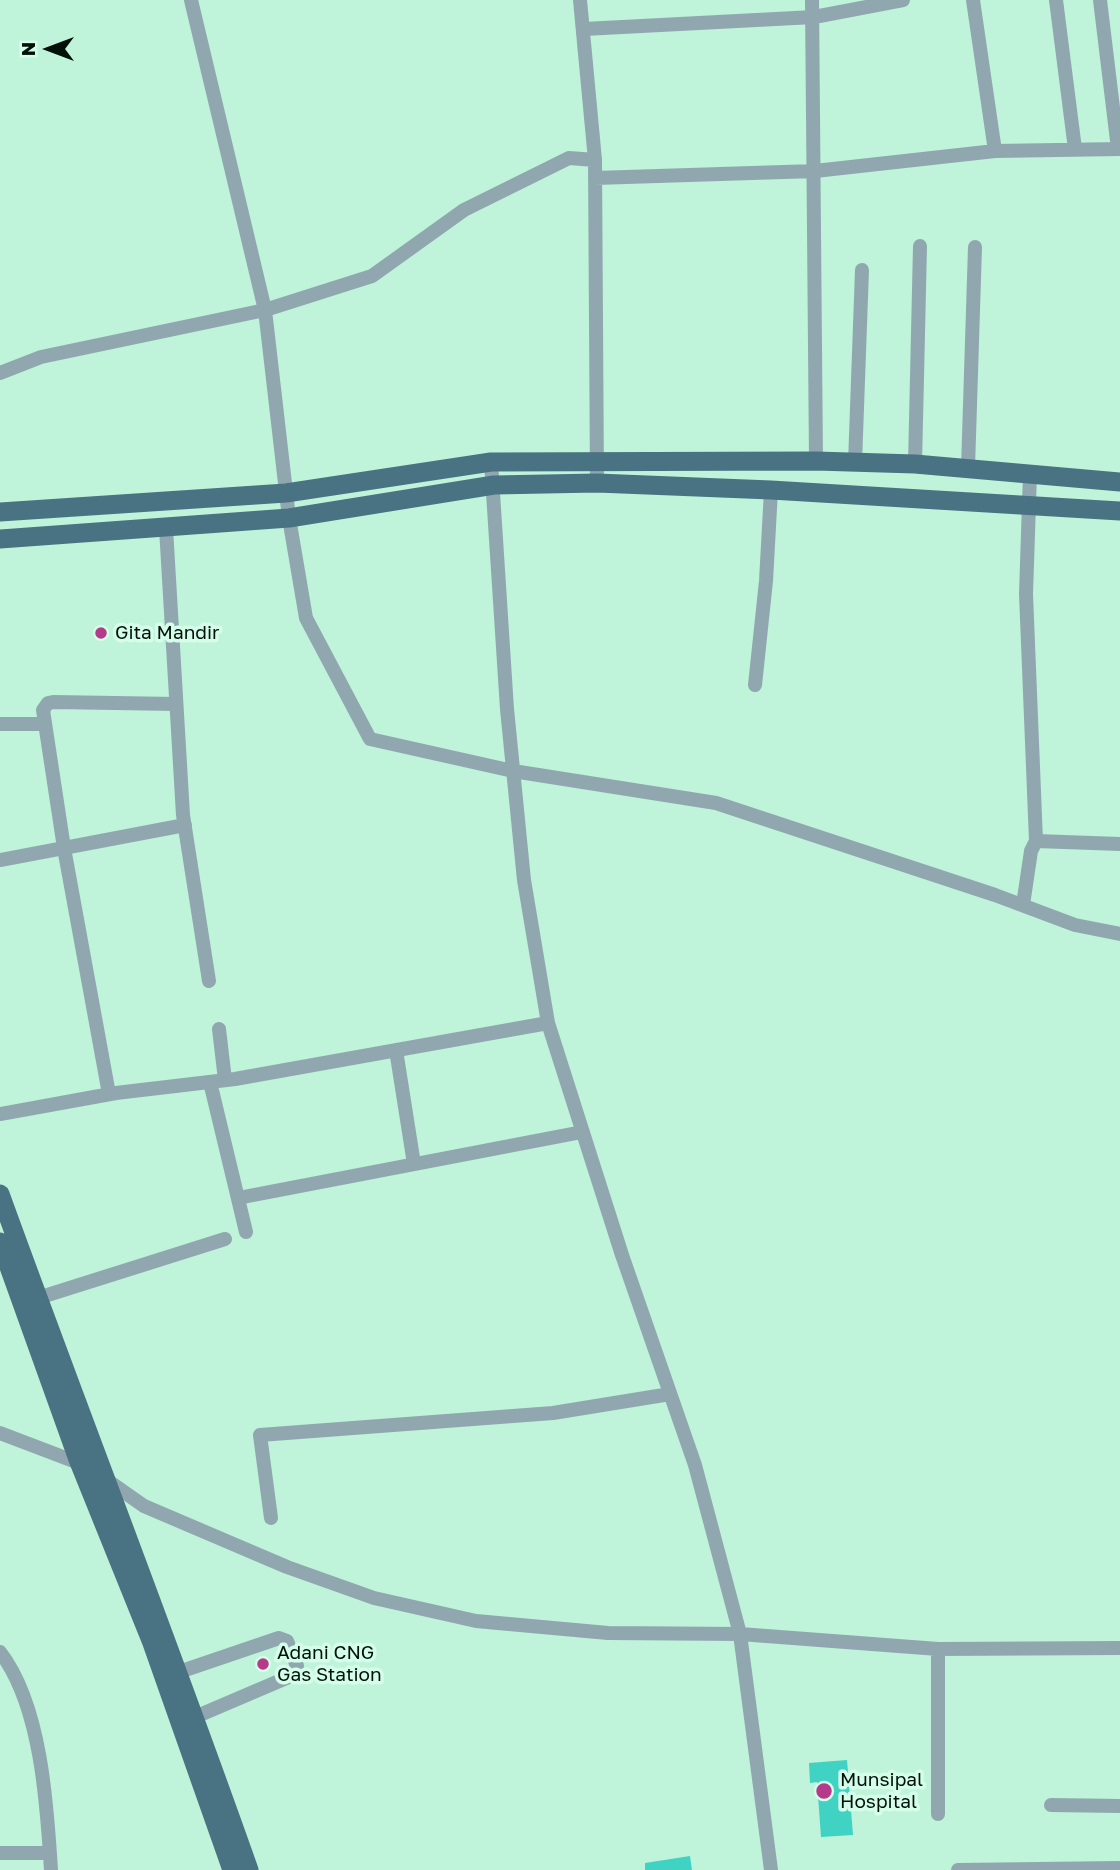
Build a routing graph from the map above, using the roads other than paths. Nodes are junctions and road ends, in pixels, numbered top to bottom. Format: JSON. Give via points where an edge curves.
{"nodes":[{"id":1,"x":191,"y":0,"type":"edge"},
{"id":2,"x":580,"y":0,"type":"edge"},
{"id":3,"x":812,"y":0,"type":"edge"},
{"id":4,"x":903,"y":0,"type":"edge"},
{"id":5,"x":973,"y":0,"type":"edge"},
{"id":6,"x":1056,"y":0,"type":"edge"},
{"id":7,"x":1100,"y":0,"type":"edge"},
{"id":8,"x":814,"y":17,"type":"junction"},
{"id":9,"x":584,"y":29,"type":"junction"},
{"id":10,"x":1075,"y":149,"type":"junction"},
{"id":11,"x":1119,"y":149,"type":"edge"},
{"id":12,"x":995,"y":151,"type":"junction"},
{"id":13,"x":595,"y":160,"type":"junction"},
{"id":14,"x":815,"y":171,"type":"junction"},
{"id":15,"x":595,"y":178,"type":"junction"},
{"id":16,"x":920,"y":246,"type":"dead end"},
{"id":17,"x":975,"y":247,"type":"dead end"},
{"id":18,"x":862,"y":270,"type":"dead end"},
{"id":19,"x":265,"y":310,"type":"junction"},
{"id":20,"x":0,"y":373,"type":"edge"},
{"id":21,"x":816,"y":461,"type":"junction"},
{"id":22,"x":491,"y":462,"type":"junction"},
{"id":23,"x":598,"y":463,"type":"junction"},
{"id":24,"x":855,"y":463,"type":"junction"},
{"id":25,"x":915,"y":464,"type":"junction"},
{"id":26,"x":968,"y":468,"type":"junction"},
{"id":27,"x":1030,"y":473,"type":"junction"},
{"id":28,"x":1120,"y":482,"type":"edge"},
{"id":29,"x":597,"y":483,"type":"junction"},
{"id":30,"x":494,"y":485,"type":"junction"},
{"id":31,"x":771,"y":490,"type":"junction"},
{"id":32,"x":286,"y":492,"type":"junction"},
{"id":33,"x":1028,"y":504,"type":"junction"},
{"id":34,"x":0,"y":512,"type":"edge"},
{"id":35,"x":1120,"y":512,"type":"edge"},
{"id":36,"x":289,"y":518,"type":"junction"},
{"id":37,"x":166,"y":528,"type":"junction"},
{"id":38,"x":0,"y":539,"type":"edge"},
{"id":39,"x":755,"y":685,"type":"dead end"},
{"id":40,"x":176,"y":704,"type":"junction"},
{"id":41,"x":0,"y":724,"type":"edge"},
{"id":42,"x":44,"y":724,"type":"junction"},
{"id":43,"x":513,"y":771,"type":"junction"},
{"id":44,"x":185,"y":825,"type":"junction"},
{"id":45,"x":1036,"y":841,"type":"junction"},
{"id":46,"x":1120,"y":844,"type":"edge"},
{"id":47,"x":64,"y":848,"type":"junction"},
{"id":48,"x":0,"y":860,"type":"edge"},
{"id":49,"x":1023,"y":905,"type":"junction"},
{"id":50,"x":1120,"y":934,"type":"edge"},
{"id":51,"x":209,"y":981,"type":"dead end"},
{"id":52,"x":548,"y":1023,"type":"junction"},
{"id":53,"x":219,"y":1029,"type":"dead end"},
{"id":54,"x":396,"y":1050,"type":"junction"},
{"id":55,"x":218,"y":1081,"type":"junction"},
{"id":56,"x":109,"y":1094,"type":"junction"},
{"id":57,"x":0,"y":1114,"type":"edge"},
{"id":58,"x":582,"y":1132,"type":"junction"},
{"id":59,"x":414,"y":1164,"type":"junction"},
{"id":60,"x":0,"y":1194,"type":"edge"},
{"id":61,"x":238,"y":1198,"type":"junction"},
{"id":62,"x":246,"y":1232,"type":"dead end"},
{"id":63,"x":225,"y":1239,"type":"dead end"},
{"id":64,"x":0,"y":1242,"type":"edge"},
{"id":65,"x":38,"y":1298,"type":"junction"},
{"id":66,"x":670,"y":1394,"type":"junction"},
{"id":67,"x":0,"y":1433,"type":"edge"},
{"id":68,"x":79,"y":1462,"type":"junction"},
{"id":69,"x":106,"y":1479,"type":"junction"},
{"id":70,"x":271,"y":1518,"type":"dead end"},
{"id":71,"x":740,"y":1634,"type":"junction"},
{"id":72,"x":1120,"y":1648,"type":"edge"},
{"id":73,"x":938,"y":1650,"type":"junction"},
{"id":74,"x":0,"y":1652,"type":"edge"},
{"id":75,"x":179,"y":1672,"type":"junction"},
{"id":76,"x":195,"y":1717,"type":"junction"},
{"id":77,"x":1051,"y":1805,"type":"dead end"},
{"id":78,"x":1120,"y":1806,"type":"edge"},
{"id":79,"x":938,"y":1814,"type":"dead end"},
{"id":80,"x":0,"y":1853,"type":"edge"},
{"id":81,"x":50,"y":1853,"type":"junction"},
{"id":82,"x":1120,"y":1868,"type":"edge"},
{"id":83,"x":51,"y":1870,"type":"edge"},
{"id":84,"x":232,"y":1870,"type":"edge"},
{"id":85,"x":249,"y":1870,"type":"edge"},
{"id":86,"x":771,"y":1870,"type":"edge"},
{"id":87,"x":958,"y":1870,"type":"edge"}],
"edges":[{"from":1,"to":19,"type":"street"},
{"from":2,"to":9,"type":"street"},
{"from":3,"to":8,"type":"street"},
{"from":4,"to":8,"type":"street"},
{"from":5,"to":12,"type":"street"},
{"from":6,"to":10,"type":"street"},
{"from":7,"to":11,"type":"street"},
{"from":8,"to":9,"type":"street"},
{"from":8,"to":14,"type":"street"},
{"from":9,"to":13,"type":"street"},
{"from":10,"to":11,"type":"street"},
{"from":10,"to":12,"type":"street"},
{"from":12,"to":14,"type":"street"},
{"from":13,"to":15,"type":"street"},
{"from":13,"to":19,"type":"street","via":[[569,159],[464,210],[372,276]]},
{"from":14,"to":15,"type":"street"},
{"from":14,"to":21,"type":"street"},
{"from":15,"to":23,"type":"street"},
{"from":16,"to":25,"type":"street"},
{"from":17,"to":26,"type":"street"},
{"from":18,"to":24,"type":"street"},
{"from":19,"to":20,"type":"street","via":[[41,357]]},
{"from":19,"to":32,"type":"street"},
{"from":21,"to":23,"type":"main road"},
{"from":21,"to":24,"type":"main road"},
{"from":22,"to":23,"type":"main road"},
{"from":22,"to":30,"type":"street"},
{"from":22,"to":32,"type":"main road"},
{"from":23,"to":29,"type":"street"},
{"from":24,"to":25,"type":"main road"},
{"from":25,"to":26,"type":"main road"},
{"from":26,"to":27,"type":"main road"},
{"from":27,"to":28,"type":"main road"},
{"from":27,"to":33,"type":"street"},
{"from":29,"to":30,"type":"main road"},
{"from":29,"to":31,"type":"main road"},
{"from":30,"to":36,"type":"main road"},
{"from":30,"to":43,"type":"street"},
{"from":31,"to":33,"type":"main road"},
{"from":31,"to":39,"type":"street"},
{"from":32,"to":34,"type":"main road"},
{"from":32,"to":36,"type":"street"},
{"from":33,"to":35,"type":"main road"},
{"from":33,"to":45,"type":"street"},
{"from":36,"to":37,"type":"main road"},
{"from":36,"to":43,"type":"street","via":[[306,618],[370,740]]},
{"from":37,"to":38,"type":"main road"},
{"from":37,"to":40,"type":"street"},
{"from":40,"to":42,"type":"street","via":[[48,703],[43,710]]},
{"from":40,"to":44,"type":"street"},
{"from":41,"to":42,"type":"street"},
{"from":42,"to":47,"type":"street"},
{"from":43,"to":49,"type":"street","via":[[716,803]]},
{"from":43,"to":52,"type":"street","via":[[524,880]]},
{"from":44,"to":47,"type":"street"},
{"from":44,"to":51,"type":"street"},
{"from":45,"to":46,"type":"street"},
{"from":45,"to":49,"type":"street"},
{"from":47,"to":48,"type":"street"},
{"from":47,"to":56,"type":"street"},
{"from":49,"to":50,"type":"street","via":[[1076,925]]},
{"from":52,"to":54,"type":"street"},
{"from":52,"to":58,"type":"street"},
{"from":53,"to":55,"type":"street"},
{"from":54,"to":55,"type":"street"},
{"from":54,"to":59,"type":"street"},
{"from":55,"to":56,"type":"street"},
{"from":55,"to":61,"type":"street"},
{"from":56,"to":57,"type":"street"},
{"from":58,"to":59,"type":"street"},
{"from":58,"to":66,"type":"street"},
{"from":59,"to":61,"type":"street"},
{"from":60,"to":65,"type":"main road"},
{"from":61,"to":62,"type":"street"},
{"from":63,"to":65,"type":"street"},
{"from":64,"to":68,"type":"main road"},
{"from":65,"to":69,"type":"main road"},
{"from":66,"to":70,"type":"street","via":[[553,1413],[260,1435]]},
{"from":66,"to":71,"type":"street","via":[[695,1465]]},
{"from":67,"to":68,"type":"street"},
{"from":68,"to":69,"type":"street"},
{"from":68,"to":84,"type":"main road","via":[[152,1643]]},
{"from":69,"to":71,"type":"street","via":[[144,1506],[287,1567],[374,1598],[476,1621],[608,1633]]},
{"from":69,"to":75,"type":"main road"},
{"from":71,"to":73,"type":"street"},
{"from":71,"to":86,"type":"street"},
{"from":72,"to":73,"type":"street"},
{"from":73,"to":79,"type":"street"},
{"from":74,"to":81,"type":"street","via":[[11,1666],[38,1746]]},
{"from":75,"to":76,"type":"main road"},
{"from":75,"to":76,"type":"street","via":[[279,1638],[287,1641],[297,1666],[291,1676]]},
{"from":76,"to":85,"type":"main road"},
{"from":77,"to":78,"type":"street"},
{"from":80,"to":81,"type":"street"},
{"from":81,"to":83,"type":"street"},
{"from":82,"to":87,"type":"street"}]}
